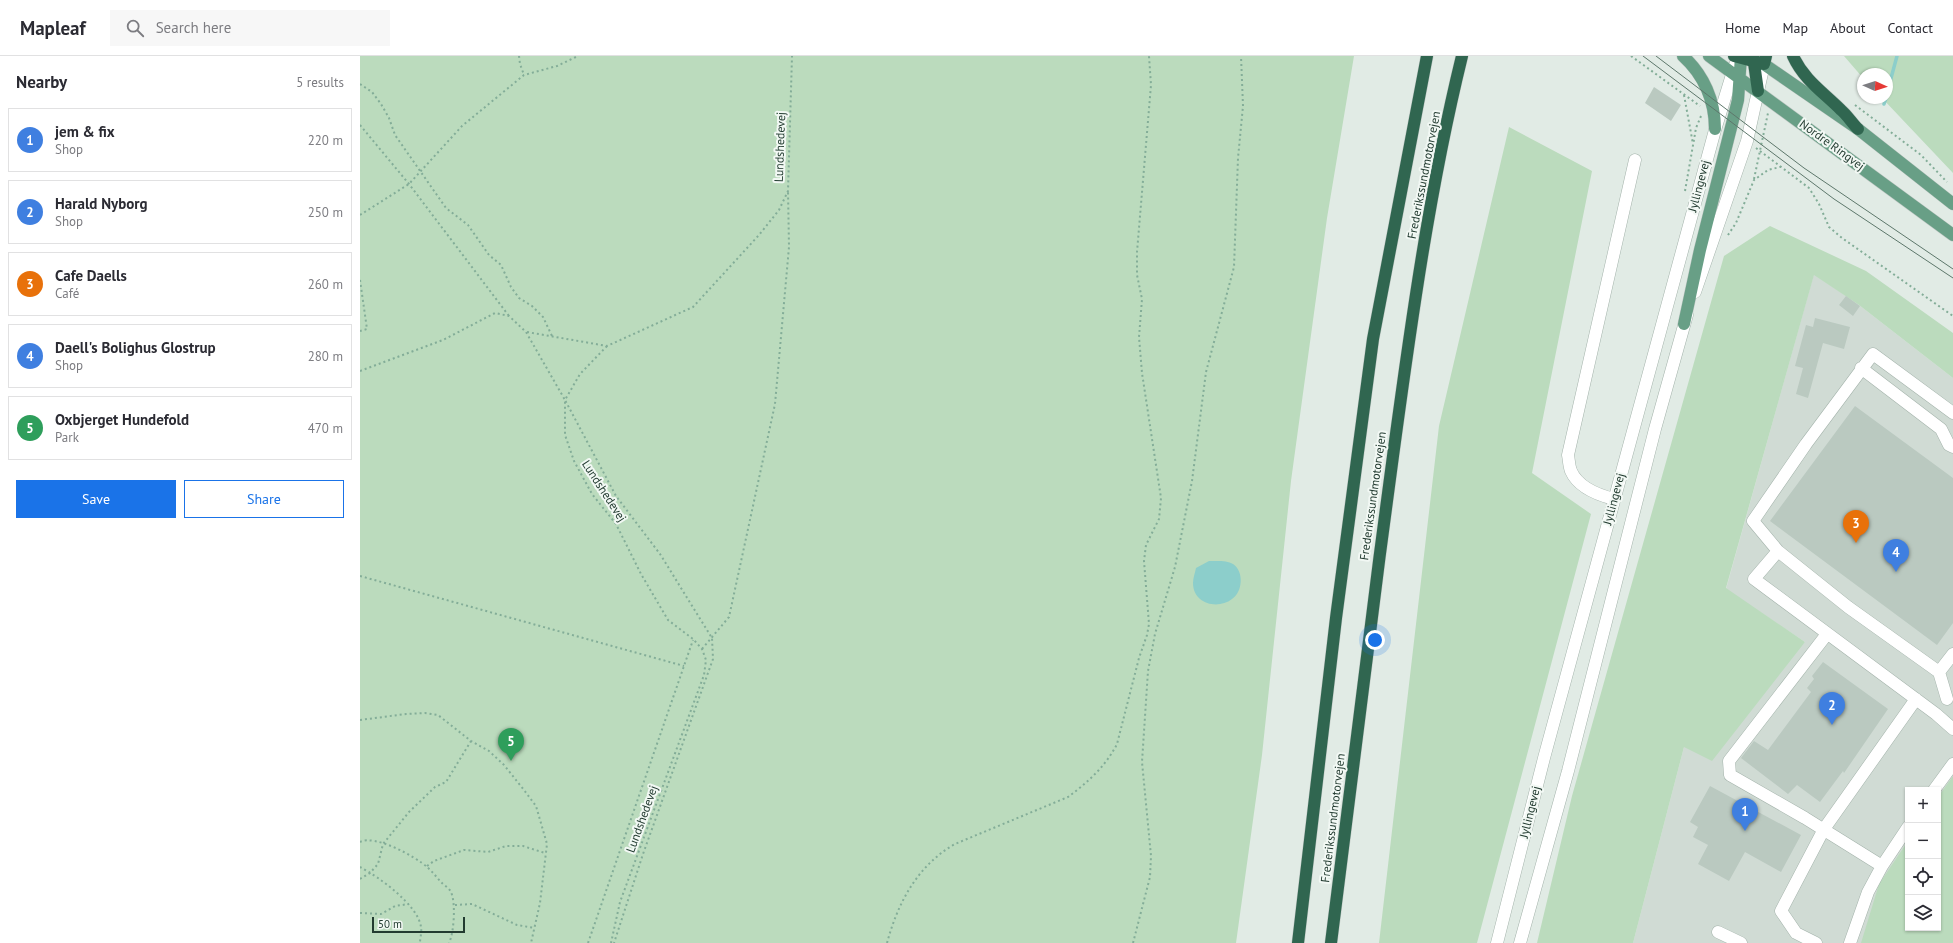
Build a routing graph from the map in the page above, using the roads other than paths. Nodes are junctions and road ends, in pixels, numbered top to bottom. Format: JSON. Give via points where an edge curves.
{"nodes":[{"id":1,"x":1427,"y":56,"type":"edge"},
{"id":2,"x":1462,"y":56,"type":"edge"},
{"id":3,"x":1683,"y":56,"type":"edge"},
{"id":4,"x":1709,"y":56,"type":"edge"},
{"id":5,"x":1793,"y":56,"type":"edge"},
{"id":6,"x":1748,"y":58,"type":"edge"},
{"id":7,"x":1737,"y":76,"type":"junction"},
{"id":8,"x":1758,"y":90,"type":"junction"},
{"id":9,"x":1715,"y":129,"type":"junction"},
{"id":10,"x":1858,"y":129,"type":"junction"},
{"id":11,"x":1634,"y":160,"type":"dead end"},
{"id":12,"x":1953,"y":204,"type":"edge"},
{"id":13,"x":1953,"y":235,"type":"edge"},
{"id":14,"x":1684,"y":324,"type":"junction"},
{"id":15,"x":1861,"y":368,"type":"junction"},
{"id":16,"x":1953,"y":413,"type":"edge"},
{"id":17,"x":1953,"y":447,"type":"edge"},
{"id":18,"x":1614,"y":499,"type":"junction"},
{"id":19,"x":1778,"y":551,"type":"junction"},
{"id":20,"x":1827,"y":634,"type":"junction"},
{"id":21,"x":1953,"y":654,"type":"edge"},
{"id":22,"x":1939,"y":672,"type":"junction"},
{"id":23,"x":1950,"y":695,"type":"edge"},
{"id":24,"x":1916,"y":699,"type":"junction"},
{"id":25,"x":1936,"y":714,"type":"junction"},
{"id":26,"x":1953,"y":730,"type":"edge"},
{"id":27,"x":1953,"y":764,"type":"edge"},
{"id":28,"x":1936,"y":787,"type":"edge"},
{"id":29,"x":1824,"y":829,"type":"junction"},
{"id":30,"x":1905,"y":831,"type":"edge"},
{"id":31,"x":1882,"y":866,"type":"junction"},
{"id":32,"x":1718,"y":932,"type":"dead end"},
{"id":33,"x":1298,"y":943,"type":"edge"},
{"id":34,"x":1331,"y":943,"type":"edge"},
{"id":35,"x":1497,"y":943,"type":"edge"},
{"id":36,"x":1520,"y":943,"type":"edge"},
{"id":37,"x":1741,"y":943,"type":"edge"},
{"id":38,"x":1816,"y":943,"type":"edge"},
{"id":39,"x":1850,"y":943,"type":"edge"}],
"edges":[{"from":1,"to":33,"type":"highway","name":"Frederikssundmotorvejen","via":[[1373,339],[1335,626]]},
{"from":2,"to":34,"type":"highway","name":"Frederikssundmotorvejen","via":[[1433,199],[1405,367],[1372,606]]},
{"from":3,"to":9,"type":"main road","via":[[1695,67],[1703,80],[1715,118]]},
{"from":4,"to":7,"type":"main road","name":"Nordre Ringvej"},
{"from":5,"to":10,"type":"highway","via":[[1801,72],[1842,110]]},
{"from":6,"to":7,"type":"street","name":"Jyllingevej"},
{"from":6,"to":8,"type":"highway"},
{"from":6,"to":10,"type":"main road"},
{"from":7,"to":8,"type":"main road","name":"Nordre Ringvej"},
{"from":7,"to":9,"type":"street","name":"Jyllingevej"},
{"from":7,"to":14,"type":"main road","via":[[1738,100]]},
{"from":8,"to":13,"type":"main road","name":"Nordre Ringvej"},
{"from":8,"to":14,"type":"street","name":"Jyllingevej","via":[[1747,141]]},
{"from":9,"to":18,"type":"street","name":"Jyllingevej"},
{"from":10,"to":12,"type":"main road"},
{"from":11,"to":18,"type":"street","via":[[1568,455],[1570,470],[1582,486]]},
{"from":14,"to":36,"type":"street","name":"Jyllingevej","via":[[1568,771]]},
{"from":15,"to":16,"type":"street","via":[[1873,354]]},
{"from":15,"to":17,"type":"street","via":[[1941,429]]},
{"from":15,"to":19,"type":"street","via":[[1753,521]]},
{"from":18,"to":35,"type":"street","name":"Jyllingevej"},
{"from":19,"to":20,"type":"street","via":[[1754,579]]},
{"from":19,"to":22,"type":"street","via":[[1848,607]]},
{"from":20,"to":24,"type":"street"},
{"from":20,"to":29,"type":"street","via":[[1729,761],[1730,775]]},
{"from":21,"to":22,"type":"street"},
{"from":22,"to":23,"type":"street"},
{"from":23,"to":25,"type":"street"},
{"from":24,"to":25,"type":"street"},
{"from":24,"to":29,"type":"street"},
{"from":25,"to":26,"type":"street"},
{"from":27,"to":28,"type":"street"},
{"from":29,"to":31,"type":"street"},
{"from":29,"to":38,"type":"street","via":[[1780,911],[1796,933]]},
{"from":30,"to":31,"type":"street"},
{"from":31,"to":39,"type":"street","via":[[1868,892]]},
{"from":32,"to":37,"type":"street"}]}
